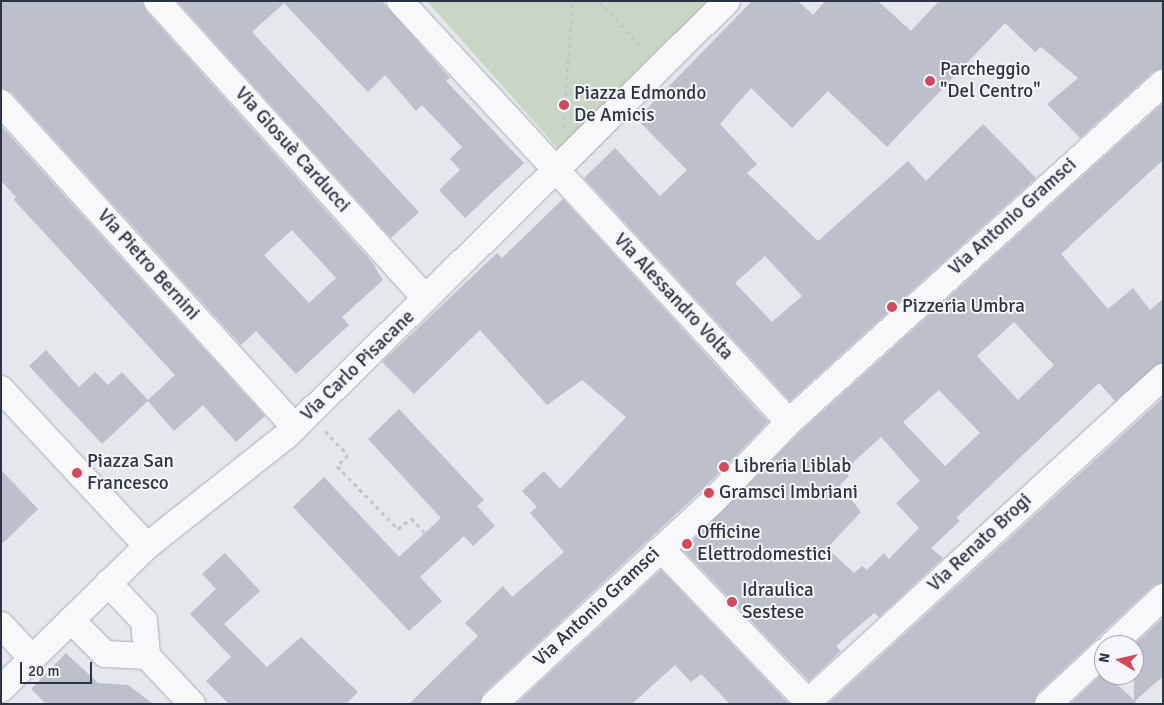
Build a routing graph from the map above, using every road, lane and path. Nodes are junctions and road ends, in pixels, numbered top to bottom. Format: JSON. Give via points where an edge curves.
{"nodes":[{"id":1,"x":157,"y":1,"type":"edge"},
{"id":2,"x":400,"y":1,"type":"edge"},
{"id":3,"x":573,"y":1,"type":"edge"},
{"id":4,"x":599,"y":1,"type":"edge"},
{"id":5,"x":727,"y":1,"type":"edge"},
{"id":6,"x":662,"y":70,"type":"junction"},
{"id":7,"x":1163,"y":83,"type":"edge"},
{"id":8,"x":1,"y":103,"type":"edge"},
{"id":9,"x":553,"y":167,"type":"junction"},
{"id":10,"x":426,"y":299,"type":"junction"},
{"id":11,"x":1159,"y":382,"type":"edge"},
{"id":12,"x":1,"y":389,"type":"edge"},
{"id":13,"x":302,"y":420,"type":"junction"},
{"id":14,"x":789,"y":422,"type":"junction"},
{"id":15,"x":426,"y":534,"type":"dead end"},
{"id":16,"x":147,"y":546,"type":"junction"},
{"id":17,"x":658,"y":551,"type":"junction"},
{"id":18,"x":108,"y":583,"type":"junction"},
{"id":19,"x":1163,"y":597,"type":"edge"},
{"id":20,"x":71,"y":620,"type":"junction"},
{"id":21,"x":1,"y":625,"type":"edge"},
{"id":22,"x":1123,"y":635,"type":"edge"},
{"id":23,"x":147,"y":656,"type":"junction"},
{"id":24,"x":32,"y":658,"type":"junction"},
{"id":25,"x":1094,"y":661,"type":"edge"},
{"id":26,"x":1,"y":688,"type":"edge"},
{"id":27,"x":809,"y":703,"type":"edge"},
{"id":28,"x":192,"y":704,"type":"edge"},
{"id":29,"x":494,"y":704,"type":"edge"},
{"id":30,"x":1048,"y":704,"type":"edge"}],
"edges":[{"from":1,"to":10,"type":"street","name":"Via Giosuè Carducci"},
{"from":2,"to":9,"type":"street"},
{"from":3,"to":9,"type":"path","via":[[562,149]]},
{"from":4,"to":6,"type":"path"},
{"from":5,"to":6,"type":"street"},
{"from":6,"to":9,"type":"street"},
{"from":7,"to":14,"type":"street","name":"Via Antonio Gramsci"},
{"from":8,"to":13,"type":"street","name":"Via Pietro Bernini"},
{"from":9,"to":10,"type":"street","name":"Via Carlo Pisacane"},
{"from":9,"to":14,"type":"street","name":"Via Alessandro Volta"},
{"from":10,"to":13,"type":"street","name":"Via Carlo Pisacane"},
{"from":11,"to":27,"type":"street","name":"Via Renato Brogi"},
{"from":12,"to":16,"type":"street"},
{"from":13,"to":15,"type":"path","via":[[348,455],[337,466],[398,529],[411,518]]},
{"from":13,"to":16,"type":"street","name":"Via Carlo Pisacane"},
{"from":14,"to":17,"type":"street","name":"Via Antonio Gramsci"},
{"from":16,"to":18,"type":"street"},
{"from":17,"to":27,"type":"street","via":[[665,553]]},
{"from":17,"to":29,"type":"street","name":"Via Antonio Gramsci"},
{"from":18,"to":20,"type":"street"},
{"from":18,"to":23,"type":"street","via":[[144,621]]},
{"from":19,"to":22,"type":"street"},
{"from":20,"to":23,"type":"street","via":[[105,654]]},
{"from":20,"to":24,"type":"street"},
{"from":21,"to":24,"type":"street"},
{"from":23,"to":28,"type":"street"},
{"from":24,"to":26,"type":"street"},
{"from":25,"to":30,"type":"street"}]}
